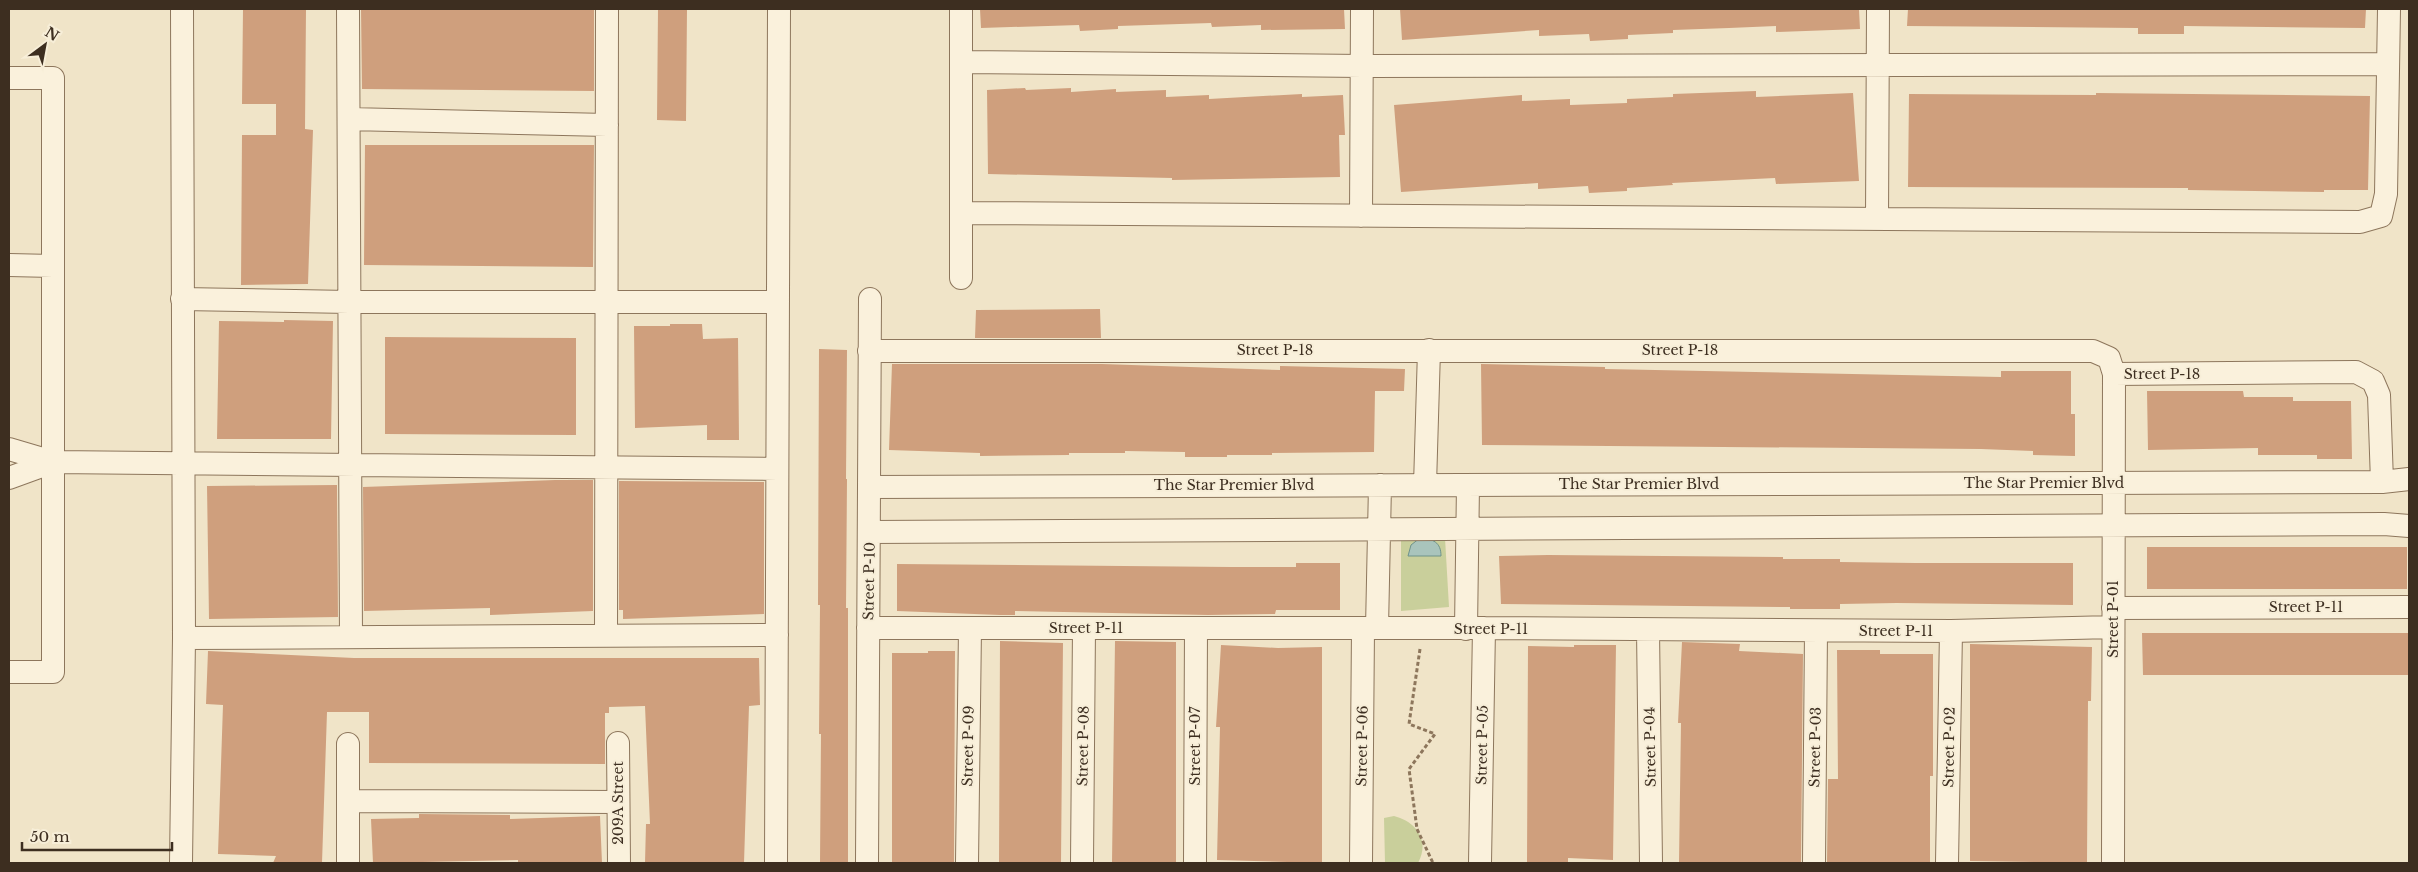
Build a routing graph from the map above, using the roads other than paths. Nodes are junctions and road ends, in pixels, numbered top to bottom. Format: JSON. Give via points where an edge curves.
{"nodes":[{"id":1,"x":182,"y":9,"type":"edge"},
{"id":2,"x":348,"y":9,"type":"edge"},
{"id":3,"x":607,"y":9,"type":"edge"},
{"id":4,"x":779,"y":9,"type":"edge"},
{"id":5,"x":961,"y":9,"type":"edge"},
{"id":6,"x":1362,"y":9,"type":"edge"},
{"id":7,"x":1878,"y":9,"type":"edge"},
{"id":8,"x":2389,"y":9,"type":"edge"},
{"id":9,"x":961,"y":62,"type":"junction"},
{"id":10,"x":1878,"y":63,"type":"junction"},
{"id":11,"x":2388,"y":64,"type":"junction"},
{"id":12,"x":1362,"y":66,"type":"junction"},
{"id":13,"x":9,"y":78,"type":"edge"},
{"id":14,"x":349,"y":119,"type":"junction"},
{"id":15,"x":607,"y":125,"type":"junction"},
{"id":16,"x":962,"y":214,"type":"junction"},
{"id":17,"x":1362,"y":216,"type":"junction"},
{"id":18,"x":1878,"y":219,"type":"junction"},
{"id":19,"x":9,"y":264,"type":"edge"},
{"id":20,"x":53,"y":266,"type":"junction"},
{"id":21,"x":961,"y":278,"type":"dead end"},
{"id":22,"x":182,"y":299,"type":"junction"},
{"id":23,"x":870,"y":299,"type":"dead end"},
{"id":24,"x":607,"y":301,"type":"junction"},
{"id":25,"x":350,"y":302,"type":"junction"},
{"id":26,"x":778,"y":302,"type":"junction"},
{"id":27,"x":1429,"y":350,"type":"junction"},
{"id":28,"x":869,"y":351,"type":"junction"},
{"id":29,"x":2114,"y":374,"type":"junction"},
{"id":30,"x":9,"y":449,"type":"edge"},
{"id":31,"x":53,"y":462,"type":"junction"},
{"id":32,"x":184,"y":464,"type":"junction"},
{"id":33,"x":350,"y":465,"type":"junction"},
{"id":34,"x":607,"y":467,"type":"junction"},
{"id":35,"x":777,"y":468,"type":"junction"},
{"id":36,"x":9,"y":478,"type":"edge"},
{"id":37,"x":2409,"y":479,"type":"edge"},
{"id":38,"x":2382,"y":482,"type":"junction"},
{"id":39,"x":2114,"y":483,"type":"junction"},
{"id":40,"x":1380,"y":485,"type":"junction"},
{"id":41,"x":1425,"y":485,"type":"junction"},
{"id":42,"x":1468,"y":485,"type":"junction"},
{"id":43,"x":869,"y":487,"type":"junction"},
{"id":44,"x":2113,"y":526,"type":"junction"},
{"id":45,"x":2409,"y":526,"type":"edge"},
{"id":46,"x":1468,"y":529,"type":"junction"},
{"id":47,"x":1379,"y":530,"type":"junction"},
{"id":48,"x":870,"y":532,"type":"junction"},
{"id":49,"x":2409,"y":607,"type":"edge"},
{"id":50,"x":2113,"y":617,"type":"junction"},
{"id":51,"x":868,"y":628,"type":"junction"},
{"id":52,"x":970,"y":628,"type":"junction"},
{"id":53,"x":1084,"y":628,"type":"junction"},
{"id":54,"x":1196,"y":628,"type":"junction"},
{"id":55,"x":1475,"y":628,"type":"junction"},
{"id":56,"x":1370,"y":629,"type":"junction"},
{"id":57,"x":1648,"y":630,"type":"junction"},
{"id":58,"x":1816,"y":630,"type":"junction"},
{"id":59,"x":1951,"y":631,"type":"junction"},
{"id":60,"x":777,"y":635,"type":"junction"},
{"id":61,"x":606,"y":636,"type":"junction"},
{"id":62,"x":351,"y":637,"type":"junction"},
{"id":63,"x":184,"y":638,"type":"junction"},
{"id":64,"x":9,"y":672,"type":"edge"},
{"id":65,"x":618,"y":743,"type":"dead end"},
{"id":66,"x":348,"y":744,"type":"dead end"},
{"id":67,"x":348,"y":801,"type":"junction"},
{"id":68,"x":618,"y":802,"type":"junction"},
{"id":69,"x":181,"y":863,"type":"edge"},
{"id":70,"x":348,"y":863,"type":"edge"},
{"id":71,"x":618,"y":863,"type":"edge"},
{"id":72,"x":776,"y":863,"type":"edge"},
{"id":73,"x":867,"y":863,"type":"edge"},
{"id":74,"x":967,"y":863,"type":"edge"},
{"id":75,"x":1082,"y":863,"type":"edge"},
{"id":76,"x":1195,"y":863,"type":"edge"},
{"id":77,"x":1360,"y":863,"type":"edge"},
{"id":78,"x":1480,"y":863,"type":"edge"},
{"id":79,"x":1651,"y":863,"type":"edge"},
{"id":80,"x":1814,"y":863,"type":"edge"},
{"id":81,"x":1947,"y":863,"type":"edge"},
{"id":82,"x":2112,"y":863,"type":"edge"}],
"edges":[{"from":1,"to":22,"type":"street"},
{"from":2,"to":14,"type":"street"},
{"from":3,"to":15,"type":"street"},
{"from":4,"to":26,"type":"street"},
{"from":5,"to":9,"type":"street"},
{"from":6,"to":12,"type":"street"},
{"from":7,"to":10,"type":"street"},
{"from":8,"to":11,"type":"street"},
{"from":9,"to":12,"type":"street"},
{"from":9,"to":16,"type":"street"},
{"from":10,"to":11,"type":"street"},
{"from":10,"to":12,"type":"street"},
{"from":10,"to":18,"type":"street"},
{"from":11,"to":18,"type":"street","via":[[2386,194],[2381,216],[2360,222]]},
{"from":12,"to":17,"type":"street"},
{"from":13,"to":20,"type":"street","via":[[54,78]]},
{"from":14,"to":15,"type":"street"},
{"from":14,"to":25,"type":"street"},
{"from":15,"to":24,"type":"street"},
{"from":16,"to":17,"type":"street"},
{"from":16,"to":21,"type":"street"},
{"from":17,"to":18,"type":"street"},
{"from":19,"to":20,"type":"street"},
{"from":20,"to":31,"type":"street"},
{"from":22,"to":25,"type":"street"},
{"from":22,"to":32,"type":"street"},
{"from":23,"to":28,"type":"street","name":"Street P-10"},
{"from":24,"to":25,"type":"street"},
{"from":24,"to":26,"type":"street"},
{"from":24,"to":34,"type":"street"},
{"from":25,"to":33,"type":"street"},
{"from":26,"to":35,"type":"street"},
{"from":27,"to":28,"type":"street","name":"Street P-18"},
{"from":27,"to":29,"type":"street","name":"Street P-18","via":[[2093,351],[2109,358]]},
{"from":27,"to":41,"type":"street"},
{"from":28,"to":43,"type":"street","name":"Street P-10"},
{"from":29,"to":38,"type":"street","name":"Street P-18","via":[[2356,372],[2373,381],[2379,395]]},
{"from":29,"to":39,"type":"street","name":"Street P-01"},
{"from":30,"to":31,"type":"street"},
{"from":31,"to":32,"type":"street"},
{"from":31,"to":36,"type":"street"},
{"from":31,"to":64,"type":"street","via":[[53,672]]},
{"from":32,"to":33,"type":"street"},
{"from":32,"to":63,"type":"street"},
{"from":33,"to":34,"type":"street"},
{"from":33,"to":62,"type":"street"},
{"from":34,"to":35,"type":"street"},
{"from":34,"to":61,"type":"street"},
{"from":35,"to":60,"type":"street"},
{"from":37,"to":38,"type":"street","name":"The Star Premier Blvd"},
{"from":38,"to":39,"type":"street","name":"The Star Premier Blvd"},
{"from":39,"to":42,"type":"street","name":"The Star Premier Blvd"},
{"from":39,"to":44,"type":"street","name":"Street P-01"},
{"from":40,"to":41,"type":"street","name":"The Star Premier Blvd"},
{"from":40,"to":43,"type":"street","name":"The Star Premier Blvd"},
{"from":40,"to":47,"type":"street","name":"Street P-06"},
{"from":41,"to":42,"type":"street","name":"The Star Premier Blvd"},
{"from":42,"to":46,"type":"street","name":"Street P-05"},
{"from":43,"to":48,"type":"street","name":"Street P-10"},
{"from":44,"to":45,"type":"street"},
{"from":44,"to":46,"type":"street"},
{"from":44,"to":50,"type":"street","name":"Street P-01"},
{"from":46,"to":47,"type":"street"},
{"from":46,"to":55,"type":"street","name":"Street P-05"},
{"from":47,"to":48,"type":"street"},
{"from":47,"to":56,"type":"street","name":"Street P-06"},
{"from":48,"to":51,"type":"street","name":"Street P-10"},
{"from":49,"to":50,"type":"street","name":"Street P-11"},
{"from":50,"to":59,"type":"street","name":"Street P-11"},
{"from":50,"to":82,"type":"street","name":"Street P-01"},
{"from":51,"to":52,"type":"street","name":"Street P-11"},
{"from":51,"to":73,"type":"street","name":"Street P-10"},
{"from":52,"to":53,"type":"street","name":"Street P-11"},
{"from":52,"to":74,"type":"street","name":"Street P-09"},
{"from":53,"to":54,"type":"street","name":"Street P-11"},
{"from":53,"to":75,"type":"street","name":"Street P-08"},
{"from":54,"to":56,"type":"street","name":"Street P-11"},
{"from":54,"to":76,"type":"street","name":"Street P-07"},
{"from":55,"to":56,"type":"street","name":"Street P-11"},
{"from":55,"to":57,"type":"street","name":"Street P-11"},
{"from":55,"to":78,"type":"street","name":"Street P-05"},
{"from":56,"to":77,"type":"street","name":"Street P-06"},
{"from":57,"to":58,"type":"street","name":"Street P-11"},
{"from":57,"to":79,"type":"street","name":"Street P-04"},
{"from":58,"to":59,"type":"street","name":"Street P-11"},
{"from":58,"to":80,"type":"street","name":"Street P-03"},
{"from":59,"to":81,"type":"street","name":"Street P-02"},
{"from":60,"to":61,"type":"street"},
{"from":60,"to":72,"type":"street"},
{"from":61,"to":62,"type":"street"},
{"from":62,"to":63,"type":"street"},
{"from":63,"to":69,"type":"street"},
{"from":65,"to":68,"type":"street","name":"209A Street"},
{"from":66,"to":67,"type":"street"},
{"from":67,"to":68,"type":"street"},
{"from":67,"to":70,"type":"street"},
{"from":68,"to":71,"type":"street","name":"209A Street"}]}
